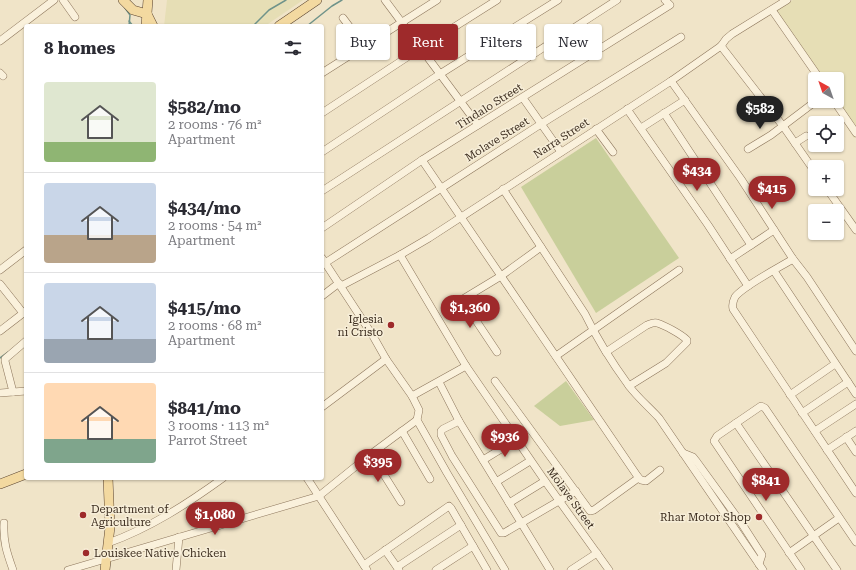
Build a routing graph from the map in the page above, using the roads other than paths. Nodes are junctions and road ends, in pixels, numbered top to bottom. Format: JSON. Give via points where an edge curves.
{"nodes":[{"id":1,"x":54,"y":0,"type":"edge"},
{"id":2,"x":64,"y":0,"type":"edge"},
{"id":3,"x":123,"y":0,"type":"edge"},
{"id":4,"x":148,"y":0,"type":"edge"},
{"id":5,"x":317,"y":0,"type":"edge"},
{"id":6,"x":385,"y":0,"type":"edge"},
{"id":7,"x":437,"y":0,"type":"edge"},
{"id":8,"x":497,"y":0,"type":"edge"},
{"id":9,"x":558,"y":0,"type":"edge"},
{"id":10,"x":617,"y":0,"type":"edge"},
{"id":11,"x":787,"y":0,"type":"edge"},
{"id":12,"x":668,"y":3,"type":"edge"},
{"id":13,"x":772,"y":10,"type":"junction"},
{"id":14,"x":147,"y":14,"type":"junction"},
{"id":15,"x":75,"y":16,"type":"dead end"},
{"id":16,"x":343,"y":18,"type":"dead end"},
{"id":17,"x":402,"y":22,"type":"junction"},
{"id":18,"x":146,"y":24,"type":"edge"},
{"id":19,"x":152,"y":24,"type":"edge"},
{"id":20,"x":282,"y":24,"type":"edge"},
{"id":21,"x":348,"y":24,"type":"edge"},
{"id":22,"x":458,"y":25,"type":"edge"},
{"id":23,"x":390,"y":30,"type":"edge"},
{"id":24,"x":681,"y":37,"type":"dead end"},
{"id":25,"x":0,"y":41,"type":"edge"},
{"id":26,"x":721,"y":46,"type":"junction"},
{"id":27,"x":342,"y":60,"type":"edge"},
{"id":28,"x":403,"y":60,"type":"edge"},
{"id":29,"x":430,"y":60,"type":"edge"},
{"id":30,"x":324,"y":72,"type":"edge"},
{"id":31,"x":815,"y":72,"type":"edge"},
{"id":32,"x":440,"y":74,"type":"junction"},
{"id":33,"x":671,"y":81,"type":"junction"},
{"id":34,"x":523,"y":98,"type":"junction"},
{"id":35,"x":685,"y":100,"type":"junction"},
{"id":36,"x":461,"y":101,"type":"junction"},
{"id":37,"x":808,"y":107,"type":"edge"},
{"id":38,"x":839,"y":108,"type":"edge"},
{"id":39,"x":628,"y":109,"type":"junction"},
{"id":40,"x":324,"y":113,"type":"edge"},
{"id":41,"x":664,"y":113,"type":"junction"},
{"id":42,"x":541,"y":124,"type":"junction"},
{"id":43,"x":478,"y":125,"type":"junction"},
{"id":44,"x":783,"y":126,"type":"junction"},
{"id":45,"x":641,"y":128,"type":"junction"},
{"id":46,"x":596,"y":129,"type":"junction"},
{"id":47,"x":856,"y":133,"type":"edge"},
{"id":48,"x":806,"y":136,"type":"dead end"},
{"id":49,"x":795,"y":143,"type":"junction"},
{"id":50,"x":748,"y":149,"type":"dead end"},
{"id":51,"x":324,"y":151,"type":"edge"},
{"id":52,"x":561,"y":152,"type":"junction"},
{"id":53,"x":613,"y":152,"type":"dead end"},
{"id":54,"x":422,"y":160,"type":"junction"},
{"id":55,"x":808,"y":162,"type":"edge"},
{"id":56,"x":441,"y":188,"type":"junction"},
{"id":57,"x":503,"y":189,"type":"junction"},
{"id":58,"x":324,"y":190,"type":"edge"},
{"id":59,"x":832,"y":196,"type":"edge"},
{"id":60,"x":461,"y":217,"type":"junction"},
{"id":61,"x":324,"y":227,"type":"edge"},
{"id":62,"x":774,"y":230,"type":"junction"},
{"id":63,"x":856,"y":230,"type":"edge"},
{"id":64,"x":751,"y":245,"type":"junction"},
{"id":65,"x":541,"y":247,"type":"junction"},
{"id":66,"x":24,"y":252,"type":"edge"},
{"id":67,"x":400,"y":255,"type":"junction"},
{"id":68,"x":730,"y":259,"type":"junction"},
{"id":69,"x":793,"y":259,"type":"junction"},
{"id":70,"x":324,"y":260,"type":"edge"},
{"id":71,"x":0,"y":270,"type":"edge"},
{"id":72,"x":679,"y":270,"type":"dead end"},
{"id":73,"x":774,"y":271,"type":"junction"},
{"id":74,"x":501,"y":276,"type":"junction"},
{"id":75,"x":0,"y":284,"type":"edge"},
{"id":76,"x":340,"y":284,"type":"junction"},
{"id":77,"x":748,"y":286,"type":"junction"},
{"id":78,"x":324,"y":295,"type":"edge"},
{"id":79,"x":24,"y":311,"type":"edge"},
{"id":80,"x":24,"y":313,"type":"edge"},
{"id":81,"x":0,"y":331,"type":"edge"},
{"id":82,"x":593,"y":331,"type":"junction"},
{"id":83,"x":24,"y":343,"type":"edge"},
{"id":84,"x":856,"y":351,"type":"edge"},
{"id":85,"x":497,"y":352,"type":"dead end"},
{"id":86,"x":606,"y":352,"type":"junction"},
{"id":87,"x":556,"y":356,"type":"junction"},
{"id":88,"x":386,"y":360,"type":"junction"},
{"id":89,"x":835,"y":364,"type":"junction"},
{"id":90,"x":466,"y":366,"type":"junction"},
{"id":91,"x":495,"y":381,"type":"dead end"},
{"id":92,"x":439,"y":382,"type":"junction"},
{"id":93,"x":848,"y":382,"type":"junction"},
{"id":94,"x":629,"y":386,"type":"junction"},
{"id":95,"x":24,"y":391,"type":"edge"},
{"id":96,"x":13,"y":392,"type":"junction"},
{"id":97,"x":0,"y":393,"type":"edge"},
{"id":98,"x":856,"y":394,"type":"edge"},
{"id":99,"x":790,"y":395,"type":"junction"},
{"id":100,"x":412,"y":396,"type":"junction"},
{"id":101,"x":856,"y":404,"type":"edge"},
{"id":102,"x":324,"y":406,"type":"edge"},
{"id":103,"x":802,"y":413,"type":"junction"},
{"id":104,"x":417,"y":420,"type":"junction"},
{"id":105,"x":459,"y":421,"type":"junction"},
{"id":106,"x":736,"y":423,"type":"junction"},
{"id":107,"x":402,"y":431,"type":"junction"},
{"id":108,"x":815,"y":431,"type":"junction"},
{"id":109,"x":856,"y":431,"type":"edge"},
{"id":110,"x":846,"y":437,"type":"junction"},
{"id":111,"x":516,"y":440,"type":"junction"},
{"id":112,"x":827,"y":450,"type":"junction"},
{"id":113,"x":856,"y":452,"type":"edge"},
{"id":114,"x":371,"y":454,"type":"junction"},
{"id":115,"x":483,"y":460,"type":"junction"},
{"id":116,"x":690,"y":460,"type":"junction"},
{"id":117,"x":530,"y":461,"type":"junction"},
{"id":118,"x":660,"y":470,"type":"dead end"},
{"id":119,"x":24,"y":475,"type":"edge"},
{"id":120,"x":638,"y":477,"type":"junction"},
{"id":121,"x":430,"y":478,"type":"dead end"},
{"id":122,"x":108,"y":480,"type":"edge"},
{"id":123,"x":220,"y":480,"type":"edge"},
{"id":124,"x":308,"y":480,"type":"edge"},
{"id":125,"x":545,"y":481,"type":"junction"},
{"id":126,"x":496,"y":482,"type":"junction"},
{"id":127,"x":0,"y":484,"type":"edge"},
{"id":128,"x":576,"y":491,"type":"junction"},
{"id":129,"x":856,"y":493,"type":"edge"},
{"id":130,"x":319,"y":496,"type":"junction"},
{"id":131,"x":401,"y":502,"type":"dead end"},
{"id":132,"x":560,"y":502,"type":"junction"},
{"id":133,"x":509,"y":503,"type":"junction"},
{"id":134,"x":727,"y":518,"type":"junction"},
{"id":135,"x":839,"y":518,"type":"junction"},
{"id":136,"x":4,"y":524,"type":"dead end"},
{"id":137,"x":521,"y":524,"type":"junction"},
{"id":138,"x":742,"y":524,"type":"junction"},
{"id":139,"x":461,"y":526,"type":"junction"},
{"id":140,"x":814,"y":536,"type":"junction"},
{"id":141,"x":179,"y":537,"type":"junction"},
{"id":142,"x":856,"y":542,"type":"edge"},
{"id":143,"x":108,"y":544,"type":"junction"},
{"id":144,"x":756,"y":545,"type":"junction"},
{"id":145,"x":473,"y":546,"type":"junction"},
{"id":146,"x":745,"y":546,"type":"junction"},
{"id":147,"x":385,"y":550,"type":"junction"},
{"id":148,"x":597,"y":553,"type":"junction"},
{"id":149,"x":789,"y":553,"type":"junction"},
{"id":150,"x":106,"y":558,"type":"junction"},
{"id":151,"x":365,"y":567,"type":"edge"},
{"id":152,"x":761,"y":567,"type":"edge"},
{"id":153,"x":398,"y":569,"type":"edge"},
{"id":154,"x":484,"y":569,"type":"edge"},
{"id":155,"x":13,"y":570,"type":"edge"},
{"id":156,"x":68,"y":570,"type":"edge"},
{"id":157,"x":106,"y":570,"type":"edge"},
{"id":158,"x":176,"y":570,"type":"edge"},
{"id":159,"x":436,"y":570,"type":"edge"},
{"id":160,"x":505,"y":570,"type":"edge"},
{"id":161,"x":550,"y":570,"type":"edge"},
{"id":162,"x":571,"y":570,"type":"edge"},
{"id":163,"x":609,"y":570,"type":"edge"},
{"id":164,"x":801,"y":570,"type":"edge"},
{"id":165,"x":837,"y":570,"type":"edge"}],
"edges":[{"from":1,"to":25,"type":"street"},
{"from":2,"to":15,"type":"street"},
{"from":3,"to":14,"type":"main road","via":[[133,10]]},
{"from":4,"to":14,"type":"main road"},
{"from":5,"to":20,"type":"main road"},
{"from":6,"to":17,"type":"street"},
{"from":7,"to":17,"type":"street"},
{"from":8,"to":22,"type":"street"},
{"from":9,"to":32,"type":"street"},
{"from":10,"to":36,"type":"street"},
{"from":11,"to":13,"type":"street","name":"Narra Street"},
{"from":12,"to":34,"type":"street","name":"Tindalo Street"},
{"from":13,"to":26,"type":"street","name":"Narra Street","via":[[732,34]]},
{"from":13,"to":31,"type":"street"},
{"from":14,"to":18,"type":"main road"},
{"from":14,"to":19,"type":"main road"},
{"from":16,"to":21,"type":"street"},
{"from":17,"to":23,"type":"street"},
{"from":24,"to":42,"type":"street","name":"Molave Street"},
{"from":26,"to":33,"type":"street","name":"Narra Street"},
{"from":26,"to":44,"type":"street"},
{"from":27,"to":30,"type":"street"},
{"from":28,"to":40,"type":"street"},
{"from":29,"to":32,"type":"street"},
{"from":32,"to":36,"type":"street"},
{"from":32,"to":51,"type":"street"},
{"from":33,"to":35,"type":"street"},
{"from":33,"to":39,"type":"street","name":"Narra Street"},
{"from":34,"to":42,"type":"street"},
{"from":34,"to":43,"type":"street","name":"Tindalo Street"},
{"from":35,"to":41,"type":"street"},
{"from":35,"to":62,"type":"street","via":[[742,179]]},
{"from":36,"to":43,"type":"street"},
{"from":36,"to":58,"type":"street"},
{"from":37,"to":44,"type":"street"},
{"from":38,"to":47,"type":"street"},
{"from":39,"to":45,"type":"street"},
{"from":39,"to":46,"type":"street","name":"Narra Street"},
{"from":41,"to":45,"type":"street"},
{"from":41,"to":64,"type":"street"},
{"from":42,"to":52,"type":"street"},
{"from":42,"to":56,"type":"street","name":"Molave Street"},
{"from":43,"to":54,"type":"street","name":"Tindalo Street"},
{"from":44,"to":49,"type":"street"},
{"from":44,"to":50,"type":"street"},
{"from":45,"to":68,"type":"street"},
{"from":46,"to":52,"type":"street","name":"Narra Street"},
{"from":46,"to":53,"type":"street"},
{"from":48,"to":49,"type":"street"},
{"from":49,"to":55,"type":"street"},
{"from":52,"to":57,"type":"street","name":"Narra Street"},
{"from":54,"to":56,"type":"street"},
{"from":54,"to":61,"type":"street","name":"Tindalo Street"},
{"from":56,"to":60,"type":"street"},
{"from":56,"to":70,"type":"street","name":"Molave Street"},
{"from":57,"to":60,"type":"street","name":"Narra Street"},
{"from":57,"to":65,"type":"street"},
{"from":59,"to":63,"type":"street"},
{"from":60,"to":67,"type":"street","name":"Narra Street"},
{"from":60,"to":74,"type":"street"},
{"from":62,"to":64,"type":"street"},
{"from":62,"to":69,"type":"street"},
{"from":64,"to":68,"type":"street"},
{"from":65,"to":74,"type":"street"},
{"from":65,"to":82,"type":"street","via":[[586,314]]},
{"from":66,"to":71,"type":"street"},
{"from":67,"to":76,"type":"street","name":"Narra Street"},
{"from":67,"to":90,"type":"street","name":"Molave Street"},
{"from":68,"to":77,"type":"street"},
{"from":69,"to":73,"type":"street"},
{"from":69,"to":84,"type":"street"},
{"from":70,"to":76,"type":"street"},
{"from":72,"to":82,"type":"street"},
{"from":73,"to":77,"type":"street"},
{"from":73,"to":89,"type":"street"},
{"from":74,"to":85,"type":"street","via":[[463,299]]},
{"from":74,"to":87,"type":"street"},
{"from":75,"to":79,"type":"street"},
{"from":76,"to":78,"type":"street","name":"Narra Street"},
{"from":76,"to":88,"type":"street"},
{"from":77,"to":99,"type":"street","via":[[735,298],[733,309]]},
{"from":80,"to":81,"type":"street"},
{"from":82,"to":86,"type":"street"},
{"from":82,"to":87,"type":"street"},
{"from":83,"to":96,"type":"street","via":[[5,359]]},
{"from":86,"to":94,"type":"street"},
{"from":86,"to":94,"type":"street","via":[[652,323],[661,325],[687,340],[666,363]]},
{"from":87,"to":120,"type":"street"},
{"from":88,"to":100,"type":"street"},
{"from":88,"to":102,"type":"street"},
{"from":89,"to":93,"type":"street"},
{"from":89,"to":99,"type":"street"},
{"from":90,"to":92,"type":"street"},
{"from":90,"to":111,"type":"street","name":"Molave Street"},
{"from":91,"to":128,"type":"street"},
{"from":92,"to":100,"type":"street"},
{"from":92,"to":105,"type":"street"},
{"from":93,"to":98,"type":"street"},
{"from":93,"to":103,"type":"street"},
{"from":94,"to":116,"type":"street","via":[[659,418]]},
{"from":95,"to":96,"type":"street"},
{"from":96,"to":97,"type":"street"},
{"from":99,"to":103,"type":"street"},
{"from":100,"to":104,"type":"street","via":[[419,410]]},
{"from":101,"to":108,"type":"street"},
{"from":103,"to":108,"type":"street"},
{"from":104,"to":107,"type":"street"},
{"from":104,"to":160,"type":"street"},
{"from":105,"to":115,"type":"street"},
{"from":105,"to":137,"type":"street","via":[[441,431],[452,456],[499,532],[504,534]]},
{"from":106,"to":135,"type":"street","via":[[763,406]]},
{"from":106,"to":140,"type":"street"},
{"from":106,"to":149,"type":"street","via":[[714,439],[716,445]]},
{"from":107,"to":114,"type":"street"},
{"from":107,"to":121,"type":"street"},
{"from":108,"to":112,"type":"street"},
{"from":109,"to":110,"type":"street"},
{"from":110,"to":112,"type":"street"},
{"from":110,"to":113,"type":"street"},
{"from":111,"to":115,"type":"street"},
{"from":111,"to":117,"type":"street","name":"Molave Street"},
{"from":112,"to":129,"type":"street"},
{"from":114,"to":130,"type":"street"},
{"from":114,"to":131,"type":"street"},
{"from":115,"to":126,"type":"street"},
{"from":116,"to":134,"type":"street"},
{"from":116,"to":138,"type":"street","via":[[697,462]]},
{"from":117,"to":125,"type":"street","name":"Molave Street"},
{"from":117,"to":126,"type":"street"},
{"from":118,"to":120,"type":"street","via":[[646,481]]},
{"from":119,"to":127,"type":"main road"},
{"from":120,"to":128,"type":"street","via":[[592,511],[588,510]]},
{"from":122,"to":143,"type":"main road"},
{"from":123,"to":143,"type":"street","via":[[167,515]]},
{"from":124,"to":130,"type":"street"},
{"from":125,"to":132,"type":"street","name":"Molave Street"},
{"from":125,"to":133,"type":"street"},
{"from":126,"to":133,"type":"street"},
{"from":128,"to":132,"type":"street"},
{"from":130,"to":141,"type":"street"},
{"from":130,"to":151,"type":"street"},
{"from":132,"to":137,"type":"street"},
{"from":132,"to":148,"type":"street","name":"Molave Street"},
{"from":133,"to":137,"type":"street"},
{"from":134,"to":138,"type":"street"},
{"from":134,"to":146,"type":"street"},
{"from":135,"to":140,"type":"street"},
{"from":135,"to":142,"type":"street"},
{"from":136,"to":155,"type":"street","via":[[6,553]]},
{"from":137,"to":161,"type":"street"},
{"from":138,"to":144,"type":"street"},
{"from":139,"to":145,"type":"street"},
{"from":139,"to":147,"type":"street","via":[[452,508],[446,506]]},
{"from":139,"to":153,"type":"street"},
{"from":140,"to":149,"type":"street"},
{"from":140,"to":165,"type":"street"},
{"from":141,"to":150,"type":"street"},
{"from":141,"to":158,"type":"street"},
{"from":143,"to":150,"type":"main road"},
{"from":144,"to":146,"type":"street"},
{"from":144,"to":152,"type":"street","via":[[762,555]]},
{"from":145,"to":154,"type":"street"},
{"from":145,"to":159,"type":"street"},
{"from":146,"to":152,"type":"street"},
{"from":147,"to":151,"type":"street"},
{"from":147,"to":153,"type":"street"},
{"from":148,"to":162,"type":"street"},
{"from":148,"to":163,"type":"street","name":"Molave Street"},
{"from":149,"to":164,"type":"street"},
{"from":150,"to":156,"type":"street"},
{"from":150,"to":157,"type":"main road"}]}
